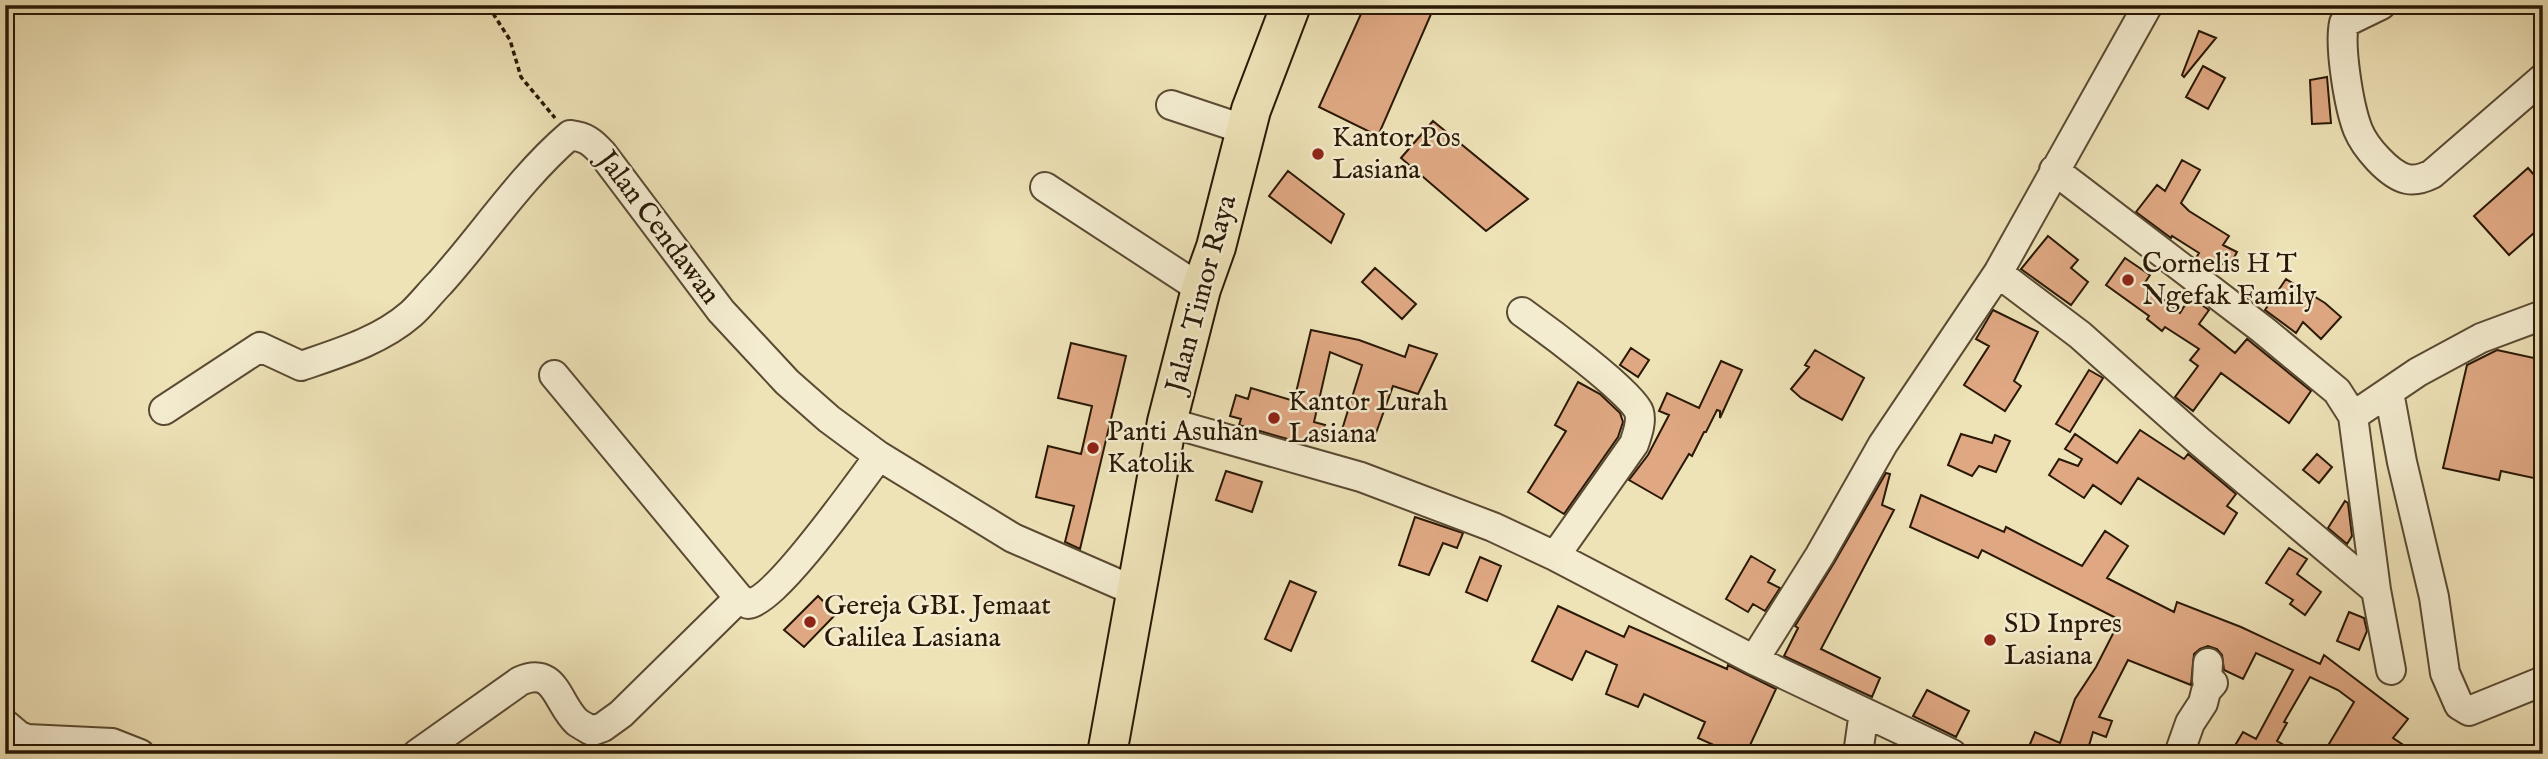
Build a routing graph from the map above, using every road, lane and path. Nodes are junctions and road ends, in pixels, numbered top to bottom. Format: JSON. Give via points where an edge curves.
{"nodes":[{"id":1,"x":492,"y":5,"type":"edge"},
{"id":2,"x":1291,"y":5,"type":"edge"},
{"id":3,"x":2148,"y":5,"type":"edge"},
{"id":4,"x":2381,"y":5,"type":"edge"},
{"id":5,"x":2543,"y":78,"type":"edge"},
{"id":6,"x":1171,"y":105,"type":"dead end"},
{"id":7,"x":1246,"y":130,"type":"junction"},
{"id":8,"x":570,"y":135,"type":"junction"},
{"id":9,"x":2054,"y":170,"type":"junction"},
{"id":10,"x":1045,"y":187,"type":"dead end"},
{"id":11,"x":1998,"y":273,"type":"junction"},
{"id":12,"x":1201,"y":289,"type":"junction"},
{"id":13,"x":1522,"y":312,"type":"dead end"},
{"id":14,"x":2543,"y":314,"type":"edge"},
{"id":15,"x":554,"y":375,"type":"dead end"},
{"id":16,"x":2389,"y":393,"type":"junction"},
{"id":17,"x":164,"y":410,"type":"dead end"},
{"id":18,"x":2353,"y":416,"type":"junction"},
{"id":19,"x":1167,"y":422,"type":"junction"},
{"id":20,"x":879,"y":456,"type":"junction"},
{"id":21,"x":1555,"y":556,"type":"junction"},
{"id":22,"x":2376,"y":590,"type":"junction"},
{"id":23,"x":1137,"y":592,"type":"junction"},
{"id":24,"x":739,"y":598,"type":"junction"},
{"id":25,"x":1754,"y":660,"type":"junction"},
{"id":26,"x":2208,"y":663,"type":"dead end"},
{"id":27,"x":2391,"y":670,"type":"dead end"},
{"id":28,"x":2543,"y":681,"type":"edge"},
{"id":29,"x":1864,"y":712,"type":"junction"},
{"id":30,"x":5,"y":724,"type":"edge"},
{"id":31,"x":140,"y":754,"type":"edge"},
{"id":32,"x":417,"y":754,"type":"edge"},
{"id":33,"x":1107,"y":754,"type":"edge"},
{"id":34,"x":1858,"y":754,"type":"edge"},
{"id":35,"x":1952,"y":754,"type":"edge"},
{"id":36,"x":2179,"y":754,"type":"edge"}],
"edges":[{"from":1,"to":8,"type":"path","via":[[510,40],[521,77]]},
{"from":2,"to":7,"type":"highway","name":"Jalan Timor Raya"},
{"from":3,"to":9,"type":"street"},
{"from":4,"to":5,"type":"street","via":[[2344,23],[2346,68],[2362,138],[2400,177],[2420,180],[2432,174]]},
{"from":6,"to":7,"type":"street"},
{"from":7,"to":12,"type":"highway","name":"Jalan Timor Raya"},
{"from":8,"to":17,"type":"street","name":"Jalan Cendawan","via":[[519,187],[411,314],[395,326],[358,346],[301,366],[260,347]]},
{"from":8,"to":20,"type":"street","name":"Jalan Cendawan","via":[[591,141],[721,311],[787,382]]},
{"from":9,"to":11,"type":"street"},
{"from":9,"to":18,"type":"street","via":[[2315,372],[2337,391]]},
{"from":10,"to":12,"type":"street"},
{"from":11,"to":22,"type":"street","via":[[2080,335]]},
{"from":11,"to":25,"type":"street","via":[[1883,444],[1821,555]]},
{"from":12,"to":19,"type":"highway","name":"Jalan Timor Raya"},
{"from":13,"to":21,"type":"street","via":[[1572,348],[1639,411],[1634,444]]},
{"from":14,"to":16,"type":"street","via":[[2481,338]]},
{"from":15,"to":24,"type":"street"},
{"from":16,"to":18,"type":"street"},
{"from":16,"to":28,"type":"street","via":[[2434,597],[2445,673],[2459,705],[2469,711]]},
{"from":18,"to":22,"type":"street"},
{"from":19,"to":21,"type":"street","via":[[1361,477]]},
{"from":19,"to":23,"type":"highway","name":"Jalan Timor Raya"},
{"from":20,"to":23,"type":"street","name":"Jalan Cendawan","via":[[1013,538]]},
{"from":20,"to":24,"type":"street","via":[[772,589],[754,603]]},
{"from":21,"to":25,"type":"street"},
{"from":22,"to":27,"type":"street"},
{"from":23,"to":33,"type":"highway","name":"Jalan Timor Raya"},
{"from":24,"to":32,"type":"street","via":[[603,727],[592,731],[576,721],[556,690],[539,676],[531,676]]},
{"from":25,"to":29,"type":"street"},
{"from":26,"to":36,"type":"street","via":[[2207,680],[2213,683]]},
{"from":29,"to":34,"type":"street"},
{"from":29,"to":35,"type":"street"},
{"from":30,"to":31,"type":"street","via":[[27,739],[111,743]]}]}
